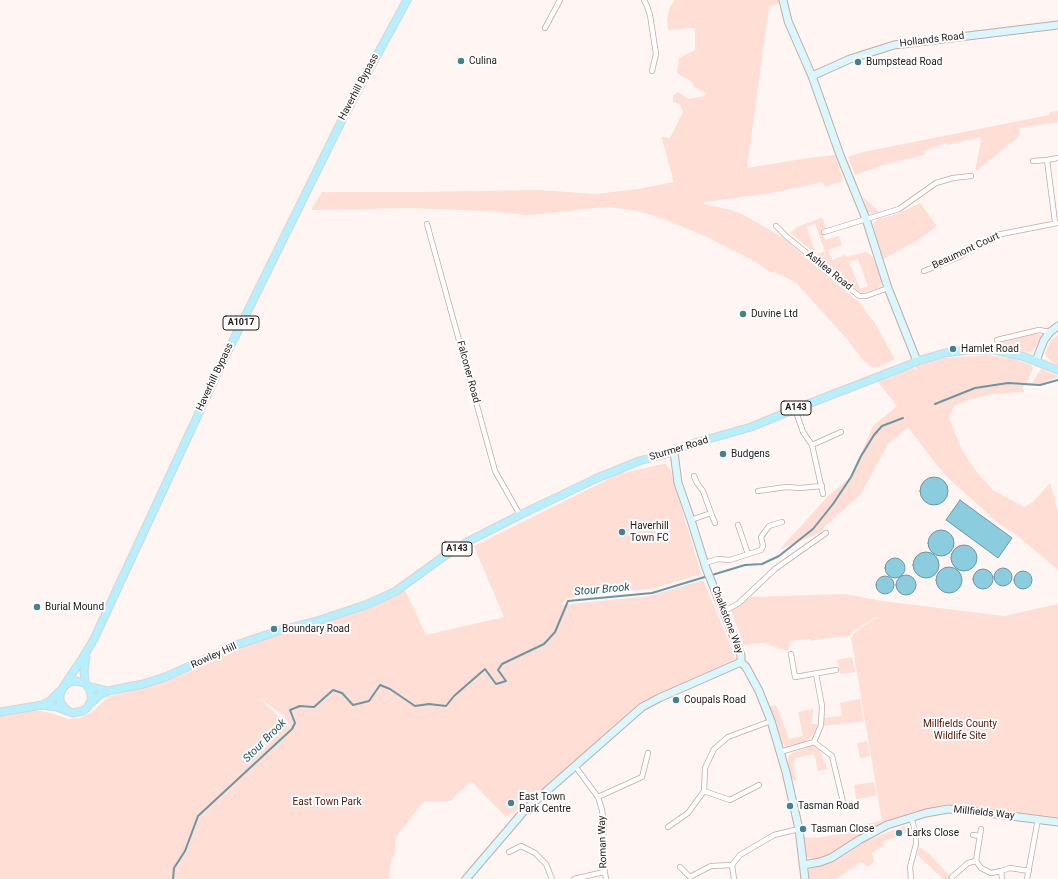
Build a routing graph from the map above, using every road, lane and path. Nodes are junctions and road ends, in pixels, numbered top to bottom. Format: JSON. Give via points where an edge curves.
{"nodes":[{"id":1,"x":407,"y":0,"type":"edge"},
{"id":2,"x":560,"y":0,"type":"edge"},
{"id":3,"x":644,"y":0,"type":"edge"},
{"id":4,"x":783,"y":0,"type":"edge"},
{"id":5,"x":1058,"y":25,"type":"edge"},
{"id":6,"x":545,"y":28,"type":"dead end"},
{"id":7,"x":652,"y":71,"type":"dead end"},
{"id":8,"x":812,"y":76,"type":"junction"},
{"id":9,"x":1058,"y":158,"type":"edge"},
{"id":10,"x":1047,"y":160,"type":"junction"},
{"id":11,"x":1033,"y":161,"type":"dead end"},
{"id":12,"x":971,"y":176,"type":"dead end"},
{"id":13,"x":866,"y":219,"type":"junction"},
{"id":14,"x":1056,"y":222,"type":"edge"},
{"id":15,"x":427,"y":224,"type":"dead end"},
{"id":16,"x":776,"y":226,"type":"dead end"},
{"id":17,"x":824,"y":232,"type":"dead end"},
{"id":18,"x":924,"y":271,"type":"dead end"},
{"id":19,"x":888,"y":288,"type":"junction"},
{"id":20,"x":1058,"y":326,"type":"edge"},
{"id":21,"x":1050,"y":332,"type":"junction"},
{"id":22,"x":997,"y":340,"type":"dead end"},
{"id":23,"x":917,"y":361,"type":"junction"},
{"id":24,"x":1036,"y":361,"type":"junction"},
{"id":25,"x":1058,"y":370,"type":"edge"},
{"id":26,"x":795,"y":409,"type":"junction"},
{"id":27,"x":841,"y":432,"type":"dead end"},
{"id":28,"x":812,"y":445,"type":"junction"},
{"id":29,"x":674,"y":452,"type":"junction"},
{"id":30,"x":694,"y":476,"type":"dead end"},
{"id":31,"x":822,"y":486,"type":"junction"},
{"id":32,"x":758,"y":491,"type":"dead end"},
{"id":33,"x":823,"y":494,"type":"dead end"},
{"id":34,"x":711,"y":512,"type":"junction"},
{"id":35,"x":520,"y":515,"type":"junction"},
{"id":36,"x":692,"y":520,"type":"junction"},
{"id":37,"x":782,"y":522,"type":"dead end"},
{"id":38,"x":715,"y":523,"type":"dead end"},
{"id":39,"x":738,"y":525,"type":"dead end"},
{"id":40,"x":826,"y":532,"type":"dead end"},
{"id":41,"x":748,"y":554,"type":"junction"},
{"id":42,"x":706,"y":566,"type":"junction"},
{"id":43,"x":723,"y":612,"type":"junction"},
{"id":44,"x":320,"y":620,"type":"joint"},
{"id":45,"x":87,"y":652,"type":"junction"},
{"id":46,"x":791,"y":654,"type":"dead end"},
{"id":47,"x":741,"y":662,"type":"junction"},
{"id":48,"x":836,"y":670,"type":"dead end"},
{"id":49,"x":816,"y":674,"type":"junction"},
{"id":50,"x":65,"y":684,"type":"junction"},
{"id":51,"x":86,"y":685,"type":"junction"},
{"id":52,"x":61,"y":691,"type":"junction"},
{"id":53,"x":108,"y":691,"type":"junction"},
{"id":54,"x":90,"y":704,"type":"junction"},
{"id":55,"x":42,"y":705,"type":"junction"},
{"id":56,"x":68,"y":711,"type":"junction"},
{"id":57,"x":0,"y":712,"type":"edge"},
{"id":58,"x":771,"y":721,"type":"junction"},
{"id":59,"x":814,"y":742,"type":"junction"},
{"id":60,"x":648,"y":752,"type":"dead end"},
{"id":61,"x":780,"y":752,"type":"junction"},
{"id":62,"x":575,"y":766,"type":"junction"},
{"id":63,"x":759,"y":785,"type":"dead end"},
{"id":64,"x":704,"y":791,"type":"junction"},
{"id":65,"x":598,"y":797,"type":"junction"},
{"id":66,"x":843,"y":802,"type":"dead end"},
{"id":67,"x":911,"y":817,"type":"junction"},
{"id":68,"x":1038,"y":819,"type":"junction"},
{"id":69,"x":1058,"y":822,"type":"edge"},
{"id":70,"x":668,"y":826,"type":"dead end"},
{"id":71,"x":799,"y":829,"type":"junction"},
{"id":72,"x":981,"y":829,"type":"dead end"},
{"id":73,"x":973,"y":836,"type":"dead end"},
{"id":74,"x":979,"y":836,"type":"junction"},
{"id":75,"x":509,"y":852,"type":"dead end"},
{"id":76,"x":976,"y":861,"type":"junction"},
{"id":77,"x":802,"y":864,"type":"junction"},
{"id":78,"x":732,"y":865,"type":"junction"},
{"id":79,"x":680,"y":867,"type":"dead end"},
{"id":80,"x":1001,"y":871,"type":"junction"},
{"id":81,"x":1028,"y":871,"type":"junction"},
{"id":82,"x":604,"y":872,"type":"junction"},
{"id":83,"x":952,"y":877,"type":"dead end"},
{"id":84,"x":466,"y":879,"type":"edge"},
{"id":85,"x":552,"y":879,"type":"edge"},
{"id":86,"x":574,"y":879,"type":"edge"},
{"id":87,"x":606,"y":879,"type":"edge"},
{"id":88,"x":734,"y":879,"type":"edge"},
{"id":89,"x":805,"y":879,"type":"edge"},
{"id":90,"x":911,"y":879,"type":"edge"},
{"id":91,"x":1002,"y":879,"type":"edge"},
{"id":92,"x":1027,"y":879,"type":"edge"}],
"edges":[{"from":1,"to":45,"type":"main road","name":"Haverhill Bypass","number":"A1017","via":[[344,116],[222,361]]},
{"from":2,"to":6,"type":"street"},
{"from":3,"to":7,"type":"street","via":[[650,15],[656,54]]},
{"from":4,"to":8,"type":"street","via":[[788,21]]},
{"from":5,"to":8,"type":"street","name":"Hollands Road","via":[[894,45],[850,59]]},
{"from":8,"to":13,"type":"street"},
{"from":9,"to":10,"type":"street"},
{"from":10,"to":11,"type":"street"},
{"from":10,"to":14,"type":"street","name":"Beaumont Court"},
{"from":12,"to":13,"type":"street","via":[[936,183],[898,209]]},
{"from":13,"to":17,"type":"street"},
{"from":13,"to":19,"type":"street"},
{"from":14,"to":18,"type":"street","name":"Beaumont Court","via":[[996,235],[959,257]]},
{"from":15,"to":35,"type":"street","name":"Falconer Road","via":[[494,471]]},
{"from":16,"to":19,"type":"street","name":"Ashlea Road","via":[[859,296]]},
{"from":19,"to":23,"type":"street"},
{"from":20,"to":21,"type":"street"},
{"from":21,"to":22,"type":"street","via":[[1038,330]]},
{"from":21,"to":24,"type":"street"},
{"from":23,"to":24,"type":"main road","name":"Sturmer Road","number":"A143","via":[[945,353],[984,350],[1006,352]]},
{"from":23,"to":26,"type":"main road","name":"Sturmer Road","number":"A143"},
{"from":24,"to":25,"type":"main road","name":"Sturmer Road","number":"A143"},
{"from":26,"to":28,"type":"street","via":[[803,432]]},
{"from":26,"to":29,"type":"main road","name":"Sturmer Road","number":"A143"},
{"from":27,"to":28,"type":"street"},
{"from":28,"to":31,"type":"street"},
{"from":29,"to":35,"type":"main road","name":"Sturmer Road","number":"A143","via":[[639,461]]},
{"from":29,"to":36,"type":"street","name":"Chalkstone Way","via":[[678,483]]},
{"from":30,"to":34,"type":"street"},
{"from":31,"to":32,"type":"street"},
{"from":31,"to":33,"type":"street"},
{"from":34,"to":36,"type":"street"},
{"from":34,"to":38,"type":"street"},
{"from":35,"to":44,"type":"main road","name":"Sturmer Road","number":"A143","via":[[461,546],[396,591],[368,604]]},
{"from":36,"to":42,"type":"street","name":"Chalkstone Way"},
{"from":37,"to":41,"type":"street","via":[[769,526],[761,537],[761,550]]},
{"from":39,"to":41,"type":"street"},
{"from":40,"to":43,"type":"street","via":[[775,570],[739,603]]},
{"from":41,"to":42,"type":"street","via":[[730,560],[718,559]]},
{"from":42,"to":43,"type":"street","name":"Chalkstone Way"},
{"from":43,"to":47,"type":"street","name":"Chalkstone Way","via":[[741,655]]},
{"from":44,"to":53,"type":"main road","name":"Rowley Hill","number":"A143","via":[[239,644],[165,677]]},
{"from":45,"to":50,"type":"main road","name":"Haverhill Bypass","number":"A1017"},
{"from":45,"to":51,"type":"main road","name":"Haverhill Bypass","number":"A1017","via":[[84,671]]},
{"from":46,"to":49,"type":"street","via":[[795,677]]},
{"from":47,"to":58,"type":"street","name":"Chalkstone Way","via":[[759,691]]},
{"from":47,"to":62,"type":"street","via":[[642,707]]},
{"from":48,"to":49,"type":"street"},
{"from":49,"to":59,"type":"street","via":[[822,706],[821,725]]},
{"from":50,"to":51,"type":"main road","via":[[75,680]]},
{"from":50,"to":52,"type":"main road"},
{"from":51,"to":53,"type":"main road","name":"Rowley Hill","number":"A143"},
{"from":51,"to":54,"type":"main road","via":[[92,695]]},
{"from":52,"to":55,"type":"main road"},
{"from":52,"to":56,"type":"main road","via":[[61,704]]},
{"from":53,"to":54,"type":"main road","name":"Rowley Hill","number":"A143"},
{"from":54,"to":56,"type":"main road","via":[[83,711]]},
{"from":55,"to":56,"type":"main road"},
{"from":55,"to":57,"type":"main road"},
{"from":58,"to":61,"type":"street","name":"Chalkstone Way"},
{"from":58,"to":64,"type":"street","via":[[728,737],[714,749],[705,768]]},
{"from":59,"to":61,"type":"street"},
{"from":59,"to":66,"type":"street","via":[[832,756]]},
{"from":60,"to":65,"type":"street","via":[[642,777]]},
{"from":61,"to":71,"type":"street","name":"Chalkstone Way"},
{"from":62,"to":65,"type":"street","name":"Roman Way"},
{"from":62,"to":84,"type":"street","via":[[525,810]]},
{"from":63,"to":64,"type":"street","via":[[730,800]]},
{"from":64,"to":70,"type":"street","via":[[688,812]]},
{"from":65,"to":82,"type":"street","name":"Roman Way","via":[[604,825]]},
{"from":67,"to":68,"type":"street","name":"Millfields Way","via":[[948,810]]},
{"from":67,"to":77,"type":"street","name":"Millfields Way","via":[[883,827],[831,858]]},
{"from":67,"to":90,"type":"street","via":[[916,834],[910,867]]},
{"from":68,"to":69,"type":"street","name":"Millfields Way"},
{"from":68,"to":81,"type":"street"},
{"from":71,"to":77,"type":"street","name":"Chalkstone Way"},
{"from":71,"to":78,"type":"street","via":[[774,835],[740,855]]},
{"from":72,"to":74,"type":"street"},
{"from":73,"to":74,"type":"street"},
{"from":74,"to":76,"type":"street"},
{"from":75,"to":85,"type":"street","via":[[521,846],[535,853],[546,864]]},
{"from":76,"to":80,"type":"street","via":[[981,868],[990,873]]},
{"from":76,"to":83,"type":"street","via":[[968,863]]},
{"from":77,"to":89,"type":"street","name":"Chalkstone Way"},
{"from":78,"to":79,"type":"street","via":[[711,866],[690,877]]},
{"from":78,"to":88,"type":"street"},
{"from":80,"to":81,"type":"street","via":[[1010,868]]},
{"from":80,"to":91,"type":"street"},
{"from":81,"to":92,"type":"street"},
{"from":82,"to":86,"type":"street"},
{"from":82,"to":87,"type":"street","name":"Roman Way"}]}
